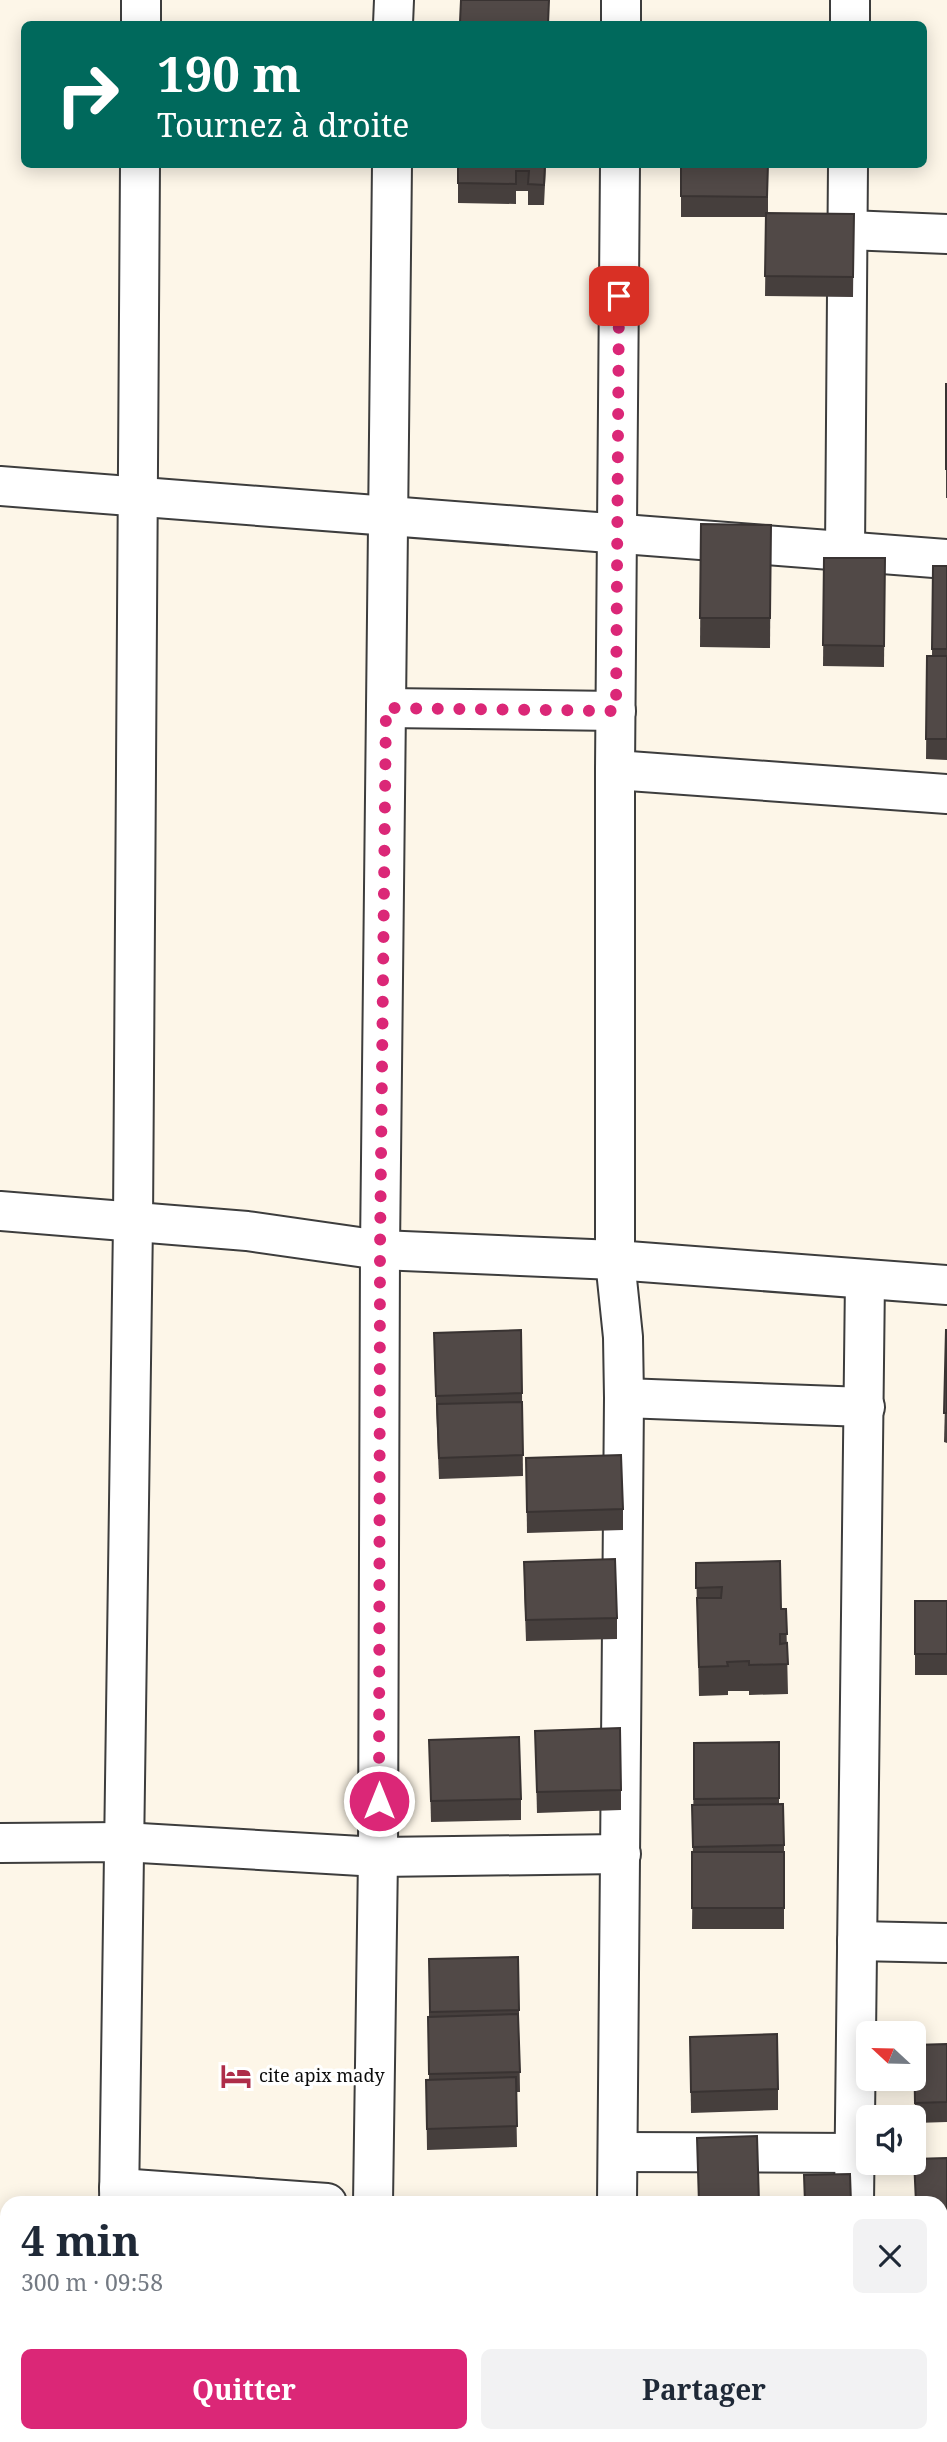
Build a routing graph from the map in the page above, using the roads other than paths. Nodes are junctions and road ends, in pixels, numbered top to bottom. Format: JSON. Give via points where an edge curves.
{"nodes":[{"id":1,"x":141,"y":0,"type":"edge"},
{"id":2,"x":394,"y":0,"type":"edge"},
{"id":3,"x":621,"y":0,"type":"edge"},
{"id":4,"x":850,"y":0,"type":"edge"},
{"id":5,"x":141,"y":21,"type":"edge"},
{"id":6,"x":393,"y":21,"type":"edge"},
{"id":7,"x":621,"y":21,"type":"edge"},
{"id":8,"x":850,"y":21,"type":"edge"},
{"id":9,"x":140,"y":168,"type":"edge"},
{"id":10,"x":392,"y":168,"type":"edge"},
{"id":11,"x":620,"y":168,"type":"edge"},
{"id":12,"x":848,"y":168,"type":"edge"},
{"id":13,"x":848,"y":229,"type":"junction"},
{"id":14,"x":947,"y":234,"type":"edge"},
{"id":15,"x":0,"y":486,"type":"edge"},
{"id":16,"x":138,"y":498,"type":"junction"},
{"id":17,"x":388,"y":516,"type":"junction"},
{"id":18,"x":617,"y":534,"type":"junction"},
{"id":19,"x":845,"y":551,"type":"junction"},
{"id":20,"x":947,"y":559,"type":"edge"},
{"id":21,"x":386,"y":708,"type":"junction"},
{"id":22,"x":616,"y":711,"type":"junction"},
{"id":23,"x":615,"y":770,"type":"junction"},
{"id":24,"x":947,"y":794,"type":"edge"},
{"id":25,"x":0,"y":1211,"type":"edge"},
{"id":26,"x":133,"y":1223,"type":"junction"},
{"id":27,"x":380,"y":1250,"type":"junction"},
{"id":28,"x":615,"y":1260,"type":"junction"},
{"id":29,"x":866,"y":1279,"type":"junction"},
{"id":30,"x":947,"y":1285,"type":"edge"},
{"id":31,"x":624,"y":1398,"type":"junction"},
{"id":32,"x":865,"y":1407,"type":"junction"},
{"id":33,"x":124,"y":1842,"type":"junction"},
{"id":34,"x":0,"y":1843,"type":"edge"},
{"id":35,"x":621,"y":1854,"type":"junction"},
{"id":36,"x":379,"y":1857,"type":"junction"},
{"id":37,"x":857,"y":1941,"type":"junction"},
{"id":38,"x":947,"y":1943,"type":"edge"},
{"id":39,"x":619,"y":2152,"type":"junction"},
{"id":40,"x":855,"y":2153,"type":"junction"},
{"id":41,"x":119,"y":2195,"type":"edge"},
{"id":42,"x":145,"y":2196,"type":"edge"},
{"id":43,"x":373,"y":2196,"type":"edge"},
{"id":44,"x":617,"y":2196,"type":"edge"},
{"id":45,"x":854,"y":2196,"type":"edge"}],
"edges":[{"from":1,"to":5,"type":"street"},
{"from":2,"to":6,"type":"street"},
{"from":3,"to":7,"type":"street"},
{"from":4,"to":8,"type":"street"},
{"from":9,"to":16,"type":"street"},
{"from":10,"to":17,"type":"street"},
{"from":11,"to":18,"type":"street"},
{"from":12,"to":13,"type":"street"},
{"from":13,"to":14,"type":"street"},
{"from":13,"to":19,"type":"street"},
{"from":15,"to":16,"type":"street"},
{"from":16,"to":17,"type":"street"},
{"from":16,"to":26,"type":"street"},
{"from":17,"to":18,"type":"street"},
{"from":17,"to":21,"type":"street"},
{"from":18,"to":19,"type":"street"},
{"from":18,"to":22,"type":"street"},
{"from":19,"to":20,"type":"street"},
{"from":21,"to":22,"type":"street"},
{"from":21,"to":27,"type":"street"},
{"from":22,"to":23,"type":"street"},
{"from":23,"to":24,"type":"street"},
{"from":23,"to":28,"type":"street"},
{"from":25,"to":26,"type":"street"},
{"from":26,"to":27,"type":"street","via":[[247,1231]]},
{"from":26,"to":33,"type":"street"},
{"from":27,"to":28,"type":"street"},
{"from":27,"to":36,"type":"street"},
{"from":28,"to":29,"type":"street"},
{"from":28,"to":31,"type":"street"},
{"from":29,"to":30,"type":"street"},
{"from":29,"to":32,"type":"street"},
{"from":31,"to":32,"type":"street"},
{"from":31,"to":35,"type":"street"},
{"from":32,"to":37,"type":"street"},
{"from":33,"to":34,"type":"street"},
{"from":33,"to":36,"type":"street"},
{"from":33,"to":41,"type":"street"},
{"from":35,"to":36,"type":"street"},
{"from":35,"to":39,"type":"street"},
{"from":36,"to":43,"type":"street"},
{"from":37,"to":38,"type":"street"},
{"from":37,"to":40,"type":"street"},
{"from":39,"to":40,"type":"street"},
{"from":39,"to":44,"type":"street"},
{"from":40,"to":45,"type":"street"},
{"from":41,"to":42,"type":"street"}]}
